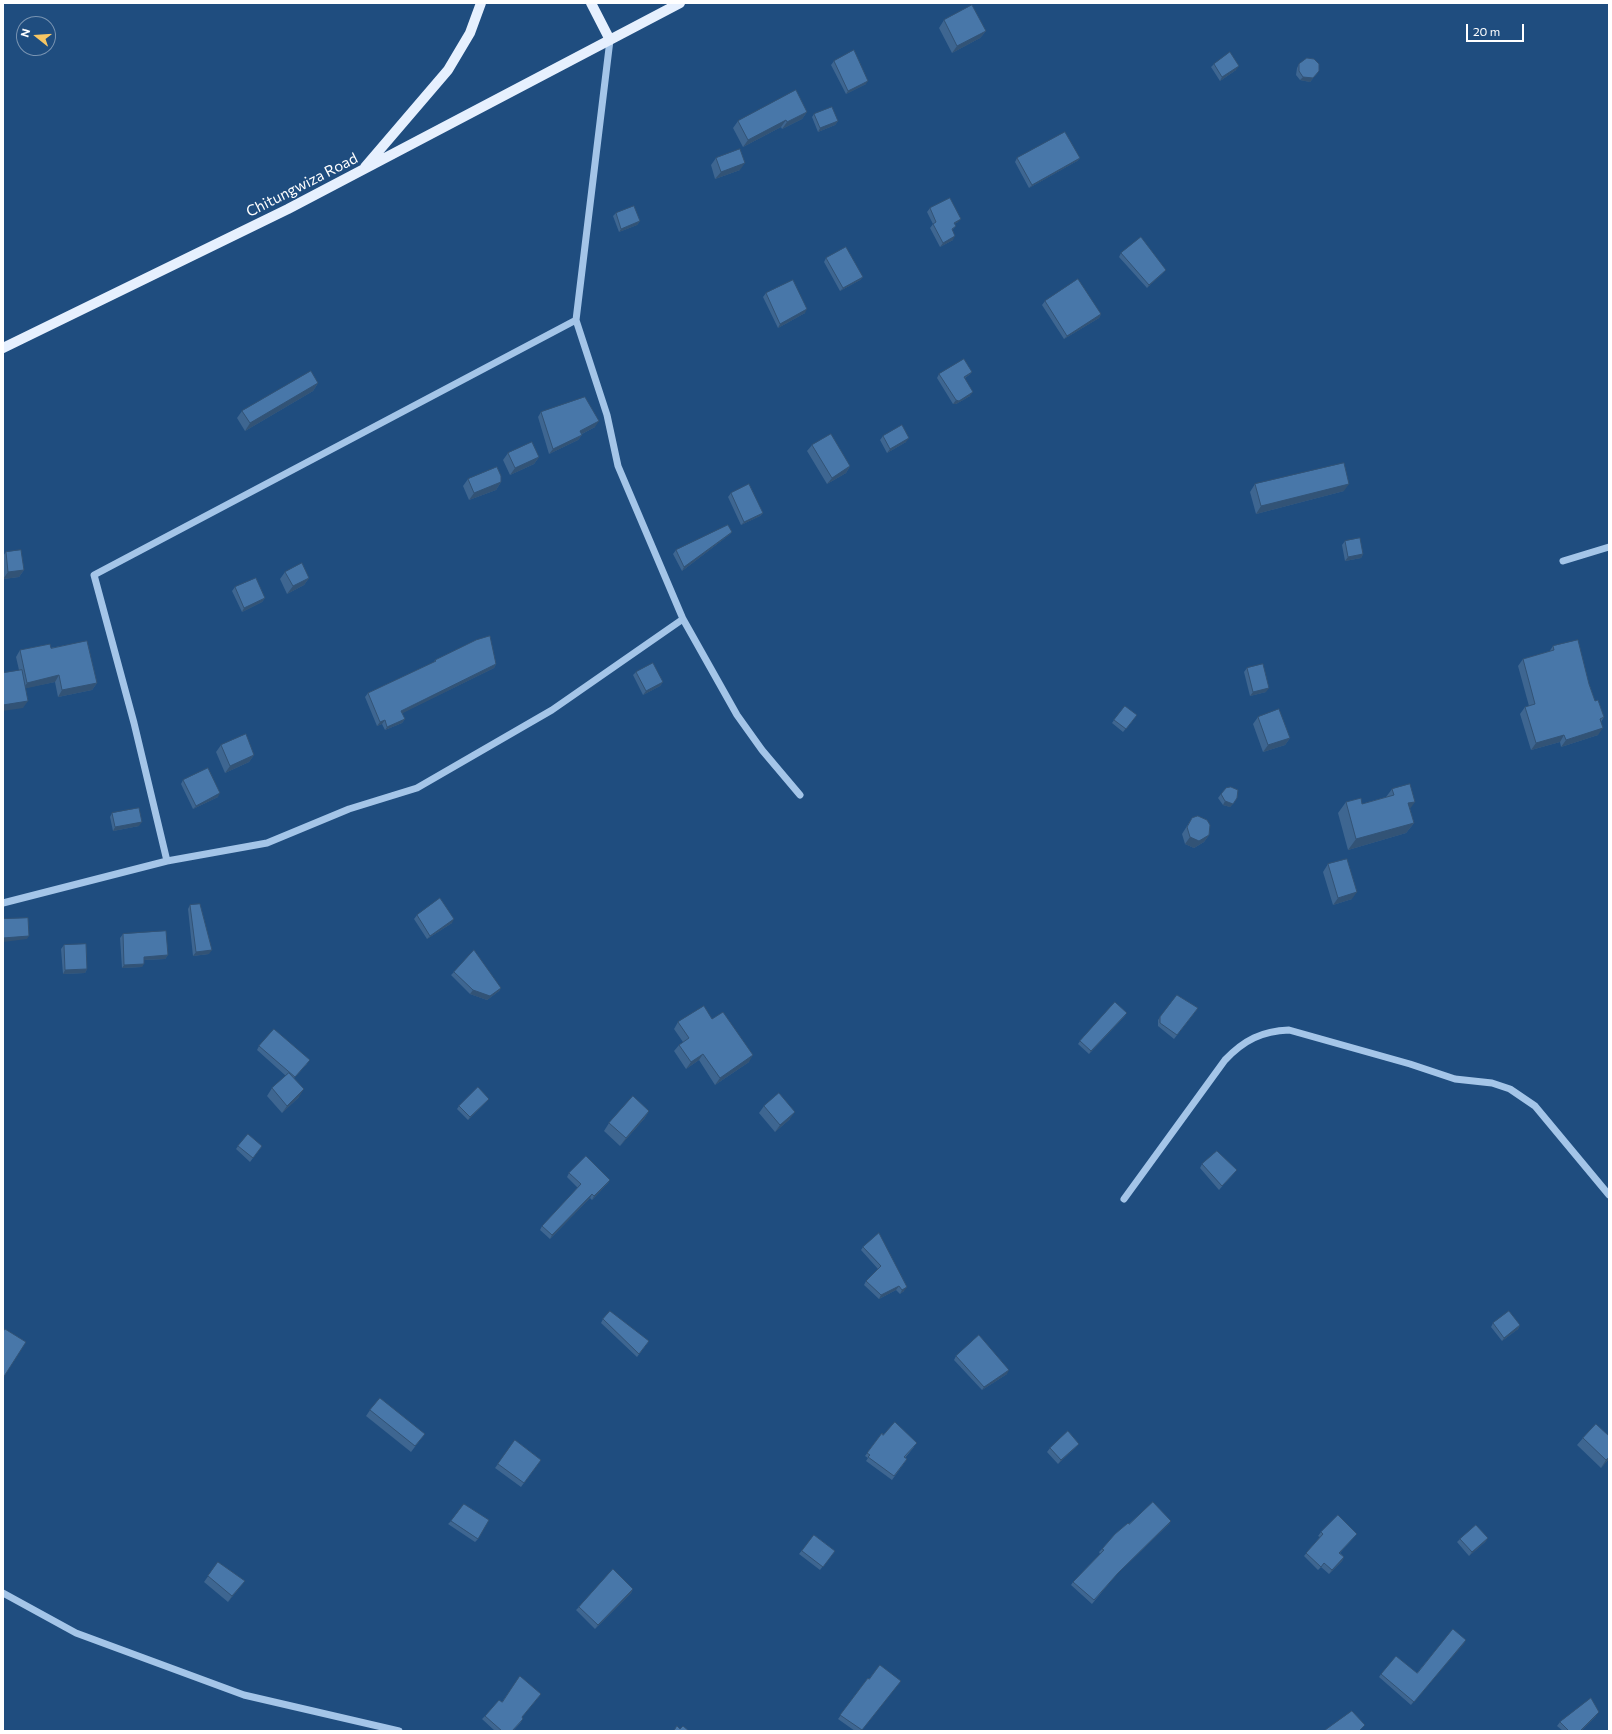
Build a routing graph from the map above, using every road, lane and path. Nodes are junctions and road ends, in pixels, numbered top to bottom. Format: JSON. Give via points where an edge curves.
{"nodes":[{"id":1,"x":481,"y":3,"type":"edge"},
{"id":2,"x":591,"y":3,"type":"edge"},
{"id":3,"x":680,"y":3,"type":"edge"},
{"id":4,"x":610,"y":40,"type":"junction"},
{"id":5,"x":361,"y":172,"type":"junction"},
{"id":6,"x":576,"y":320,"type":"junction"},
{"id":7,"x":3,"y":348,"type":"edge"},
{"id":8,"x":1609,"y":547,"type":"edge"},
{"id":9,"x":1563,"y":561,"type":"dead end"},
{"id":10,"x":683,"y":619,"type":"junction"},
{"id":11,"x":800,"y":795,"type":"dead end"},
{"id":12,"x":167,"y":861,"type":"junction"},
{"id":13,"x":3,"y":903,"type":"edge"},
{"id":14,"x":1609,"y":1195,"type":"edge"},
{"id":15,"x":1124,"y":1199,"type":"dead end"},
{"id":16,"x":3,"y":1593,"type":"edge"},
{"id":17,"x":399,"y":1731,"type":"edge"}],
"edges":[{"from":1,"to":5,"type":"main road","via":[[470,33],[448,70]]},
{"from":2,"to":4,"type":"main road"},
{"from":3,"to":4,"type":"main road","name":"Chitungwiza Road"},
{"from":4,"to":5,"type":"main road","name":"Chitungwiza Road"},
{"from":4,"to":6,"type":"street"},
{"from":5,"to":7,"type":"main road","name":"Chitungwiza Road"},
{"from":6,"to":10,"type":"street","via":[[607,415],[618,466]]},
{"from":6,"to":12,"type":"street","via":[[94,575]]},
{"from":8,"to":9,"type":"street"},
{"from":10,"to":11,"type":"street","via":[[737,715],[762,750]]},
{"from":10,"to":12,"type":"street","via":[[552,710],[417,788],[349,809],[267,842]]},
{"from":12,"to":13,"type":"street"},
{"from":14,"to":15,"type":"street","via":[[1535,1106],[1510,1089],[1492,1082],[1456,1079],[1289,1030],[1260,1034],[1236,1049]]},
{"from":16,"to":17,"type":"street","via":[[76,1633],[244,1695]]}]}
